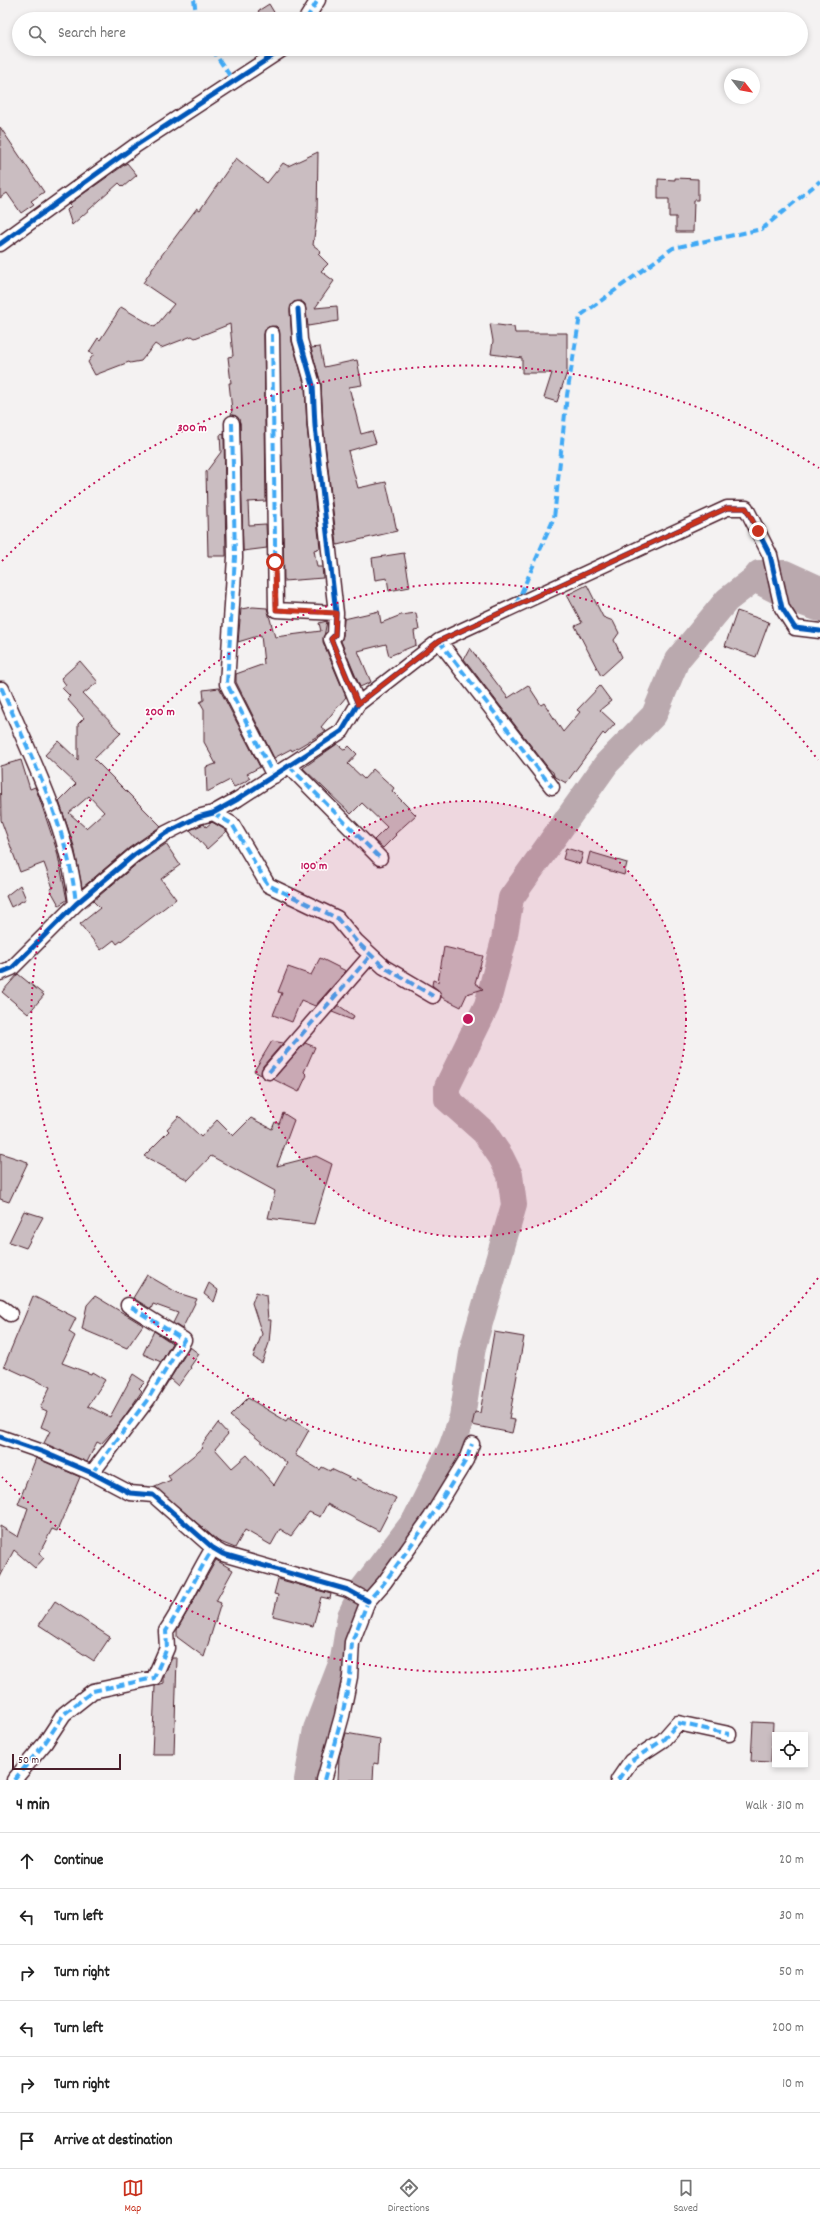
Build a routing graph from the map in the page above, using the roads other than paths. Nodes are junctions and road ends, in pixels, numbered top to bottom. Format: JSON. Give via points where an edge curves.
{"nodes":[{"id":1,"x":318,"y":0,"type":"edge"},
{"id":2,"x":310,"y":12,"type":"edge"},
{"id":3,"x":272,"y":56,"type":"edge"},
{"id":4,"x":0,"y":244,"type":"edge"},
{"id":5,"x":298,"y":309,"type":"dead end"},
{"id":6,"x":272,"y":334,"type":"dead end"},
{"id":7,"x":232,"y":423,"type":"dead end"},
{"id":8,"x":336,"y":613,"type":"junction"},
{"id":9,"x":820,"y":631,"type":"edge"},
{"id":10,"x":439,"y":641,"type":"junction"},
{"id":11,"x":0,"y":689,"type":"edge"},
{"id":12,"x":358,"y":704,"type":"junction"},
{"id":13,"x":289,"y":766,"type":"junction"},
{"id":14,"x":274,"y":776,"type":"junction"},
{"id":15,"x":552,"y":787,"type":"dead end"},
{"id":16,"x":213,"y":813,"type":"junction"},
{"id":17,"x":380,"y":858,"type":"dead end"},
{"id":18,"x":76,"y":904,"type":"junction"},
{"id":19,"x":371,"y":955,"type":"junction"},
{"id":20,"x":0,"y":973,"type":"edge"},
{"id":21,"x":433,"y":996,"type":"dead end"},
{"id":22,"x":269,"y":1072,"type":"dead end"},
{"id":23,"x":128,"y":1306,"type":"dead end"},
{"id":24,"x":0,"y":1437,"type":"edge"},
{"id":25,"x":472,"y":1444,"type":"dead end"},
{"id":26,"x":92,"y":1473,"type":"junction"},
{"id":27,"x":213,"y":1548,"type":"junction"},
{"id":28,"x":368,"y":1601,"type":"junction"},
{"id":29,"x":729,"y":1734,"type":"dead end"},
{"id":30,"x":14,"y":1780,"type":"edge"},
{"id":31,"x":324,"y":1780,"type":"edge"},
{"id":32,"x":618,"y":1780,"type":"edge"}],
"edges":[{"from":1,"to":2,"type":"street"},
{"from":3,"to":4,"type":"street","via":[[135,146]]},
{"from":5,"to":8,"type":"street","via":[[300,340],[313,385],[315,426]]},
{"from":6,"to":8,"type":"street","via":[[276,610]]},
{"from":7,"to":14,"type":"street","via":[[235,557],[227,684]]},
{"from":8,"to":12,"type":"street","via":[[335,635],[331,639],[333,648],[339,656]]},
{"from":9,"to":10,"type":"street","via":[[795,628],[782,608],[770,555],[746,508],[727,508]]},
{"from":10,"to":12,"type":"street"},
{"from":10,"to":15,"type":"street"},
{"from":11,"to":18,"type":"street","via":[[55,818],[70,863]]},
{"from":12,"to":13,"type":"street","via":[[342,731]]},
{"from":13,"to":14,"type":"street"},
{"from":13,"to":17,"type":"street"},
{"from":14,"to":16,"type":"street"},
{"from":16,"to":18,"type":"street","via":[[198,817],[166,833],[134,855]]},
{"from":16,"to":19,"type":"street","via":[[232,824],[268,885],[337,918]]},
{"from":18,"to":20,"type":"street","via":[[12,968]]},
{"from":19,"to":21,"type":"street","via":[[384,968]]},
{"from":19,"to":22,"type":"street"},
{"from":23,"to":26,"type":"street","via":[[184,1340],[148,1399]]},
{"from":24,"to":26,"type":"street"},
{"from":25,"to":28,"type":"street","via":[[466,1460],[430,1516],[384,1583]]},
{"from":26,"to":27,"type":"street","via":[[130,1493],[153,1495]]},
{"from":27,"to":28,"type":"street","via":[[231,1556],[348,1590]]},
{"from":27,"to":30,"type":"street","via":[[194,1578],[178,1614],[166,1631],[167,1648],[154,1678],[93,1691],[64,1714],[45,1743]]},
{"from":28,"to":31,"type":"street","via":[[352,1642],[348,1685]]},
{"from":29,"to":32,"type":"street","via":[[678,1723],[664,1740],[631,1761]]}]}
